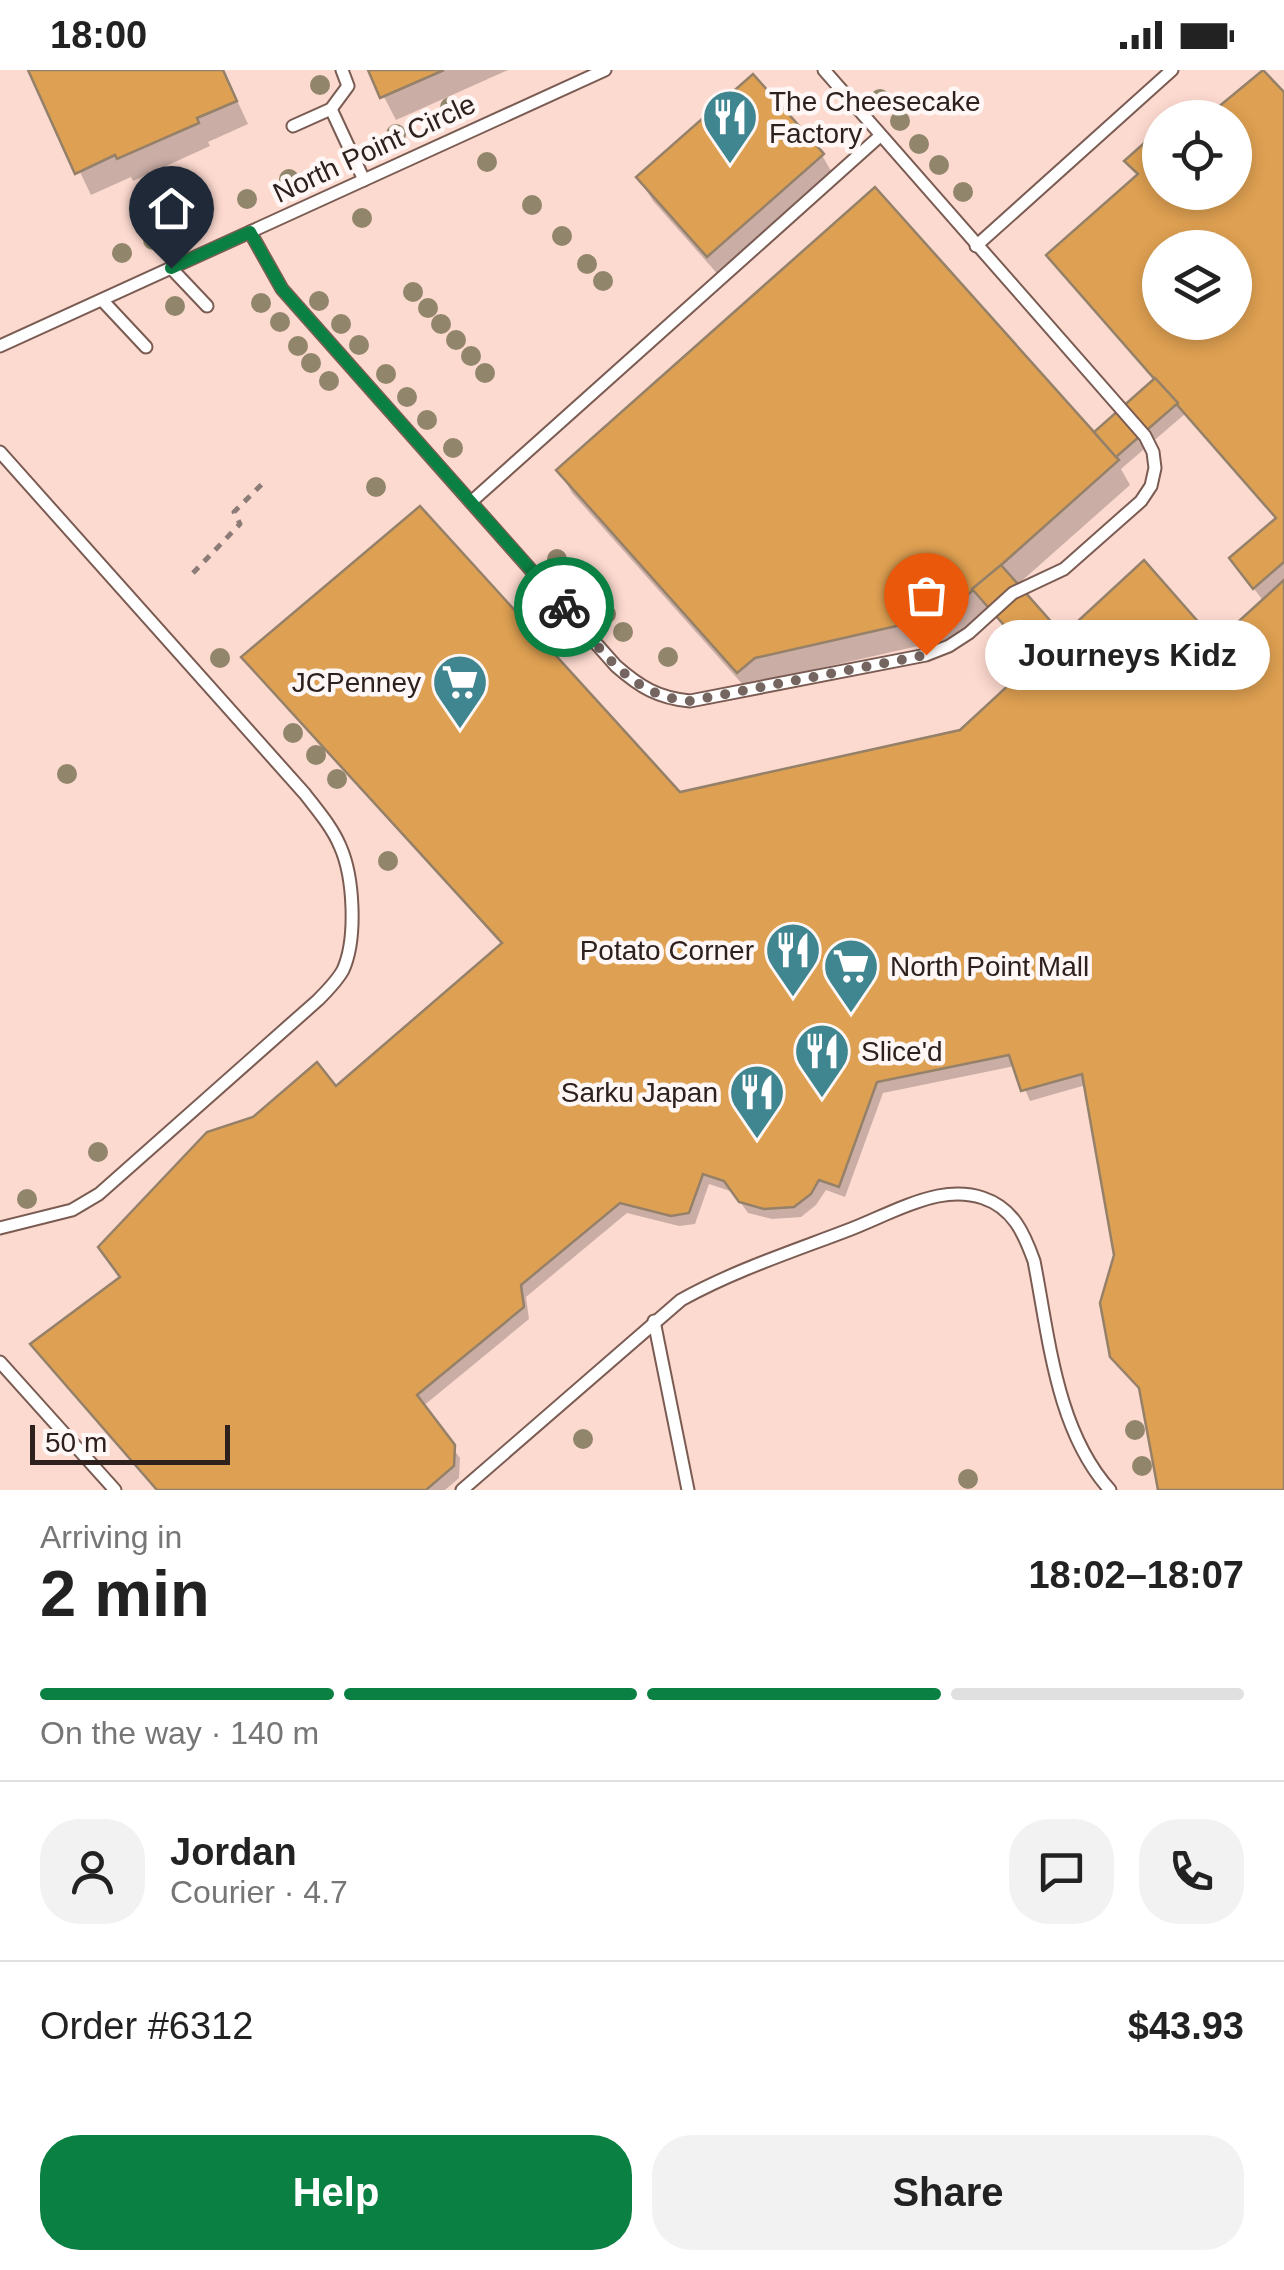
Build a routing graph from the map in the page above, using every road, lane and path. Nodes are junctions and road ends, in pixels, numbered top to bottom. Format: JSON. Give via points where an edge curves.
{"nodes":[{"id":1,"x":342,"y":70,"type":"edge"},
{"id":2,"x":605,"y":70,"type":"edge"},
{"id":3,"x":824,"y":70,"type":"edge"},
{"id":4,"x":1172,"y":70,"type":"edge"},
{"id":5,"x":331,"y":109,"type":"junction"},
{"id":6,"x":294,"y":126,"type":"dead end"},
{"id":7,"x":880,"y":136,"type":"junction"},
{"id":8,"x":364,"y":180,"type":"junction"},
{"id":9,"x":250,"y":232,"type":"junction"},
{"id":10,"x":976,"y":246,"type":"junction"},
{"id":11,"x":171,"y":268,"type":"junction"},
{"id":12,"x":102,"y":300,"type":"junction"},
{"id":13,"x":208,"y":306,"type":"dead end"},
{"id":14,"x":0,"y":346,"type":"edge"},
{"id":15,"x":146,"y":347,"type":"dead end"},
{"id":16,"x":0,"y":452,"type":"edge"},
{"id":17,"x":266,"y":480,"type":"dead end"},
{"id":18,"x":471,"y":502,"type":"junction"},
{"id":19,"x":194,"y":573,"type":"dead end"},
{"id":20,"x":0,"y":1228,"type":"edge"},
{"id":21,"x":654,"y":1321,"type":"junction"},
{"id":22,"x":0,"y":1362,"type":"edge"},
{"id":23,"x":115,"y":1490,"type":"edge"},
{"id":24,"x":462,"y":1490,"type":"edge"},
{"id":25,"x":688,"y":1490,"type":"edge"},
{"id":26,"x":1110,"y":1490,"type":"edge"}],
"edges":[{"from":1,"to":5,"type":"lane","via":[[348,86]]},
{"from":2,"to":8,"type":"lane","name":"North Point Circle"},
{"from":3,"to":7,"type":"lane"},
{"from":4,"to":10,"type":"lane"},
{"from":5,"to":6,"type":"lane"},
{"from":5,"to":8,"type":"lane"},
{"from":7,"to":10,"type":"lane"},
{"from":7,"to":18,"type":"lane"},
{"from":8,"to":9,"type":"lane","name":"North Point Circle"},
{"from":9,"to":11,"type":"lane","name":"North Point Circle"},
{"from":9,"to":18,"type":"lane","via":[[282,289]]},
{"from":10,"to":18,"type":"lane","via":[[1145,436],[1155,468],[1141,501],[1064,569],[1013,593],[949,646],[690,701],[668,699],[616,666]]},
{"from":11,"to":12,"type":"lane","name":"North Point Circle"},
{"from":11,"to":13,"type":"lane"},
{"from":12,"to":14,"type":"lane","name":"North Point Circle"},
{"from":12,"to":15,"type":"lane"},
{"from":16,"to":20,"type":"lane","via":[[305,794],[340,844],[352,899],[343,970],[318,1000],[98,1194],[72,1210]]},
{"from":17,"to":19,"type":"path","via":[[234,512],[240,524]]},
{"from":21,"to":24,"type":"lane"},
{"from":21,"to":25,"type":"lane"},
{"from":21,"to":26,"type":"lane","via":[[711,1283],[932,1198],[986,1198],[1009,1212],[1024,1234],[1071,1426]]},
{"from":22,"to":23,"type":"lane"}]}
